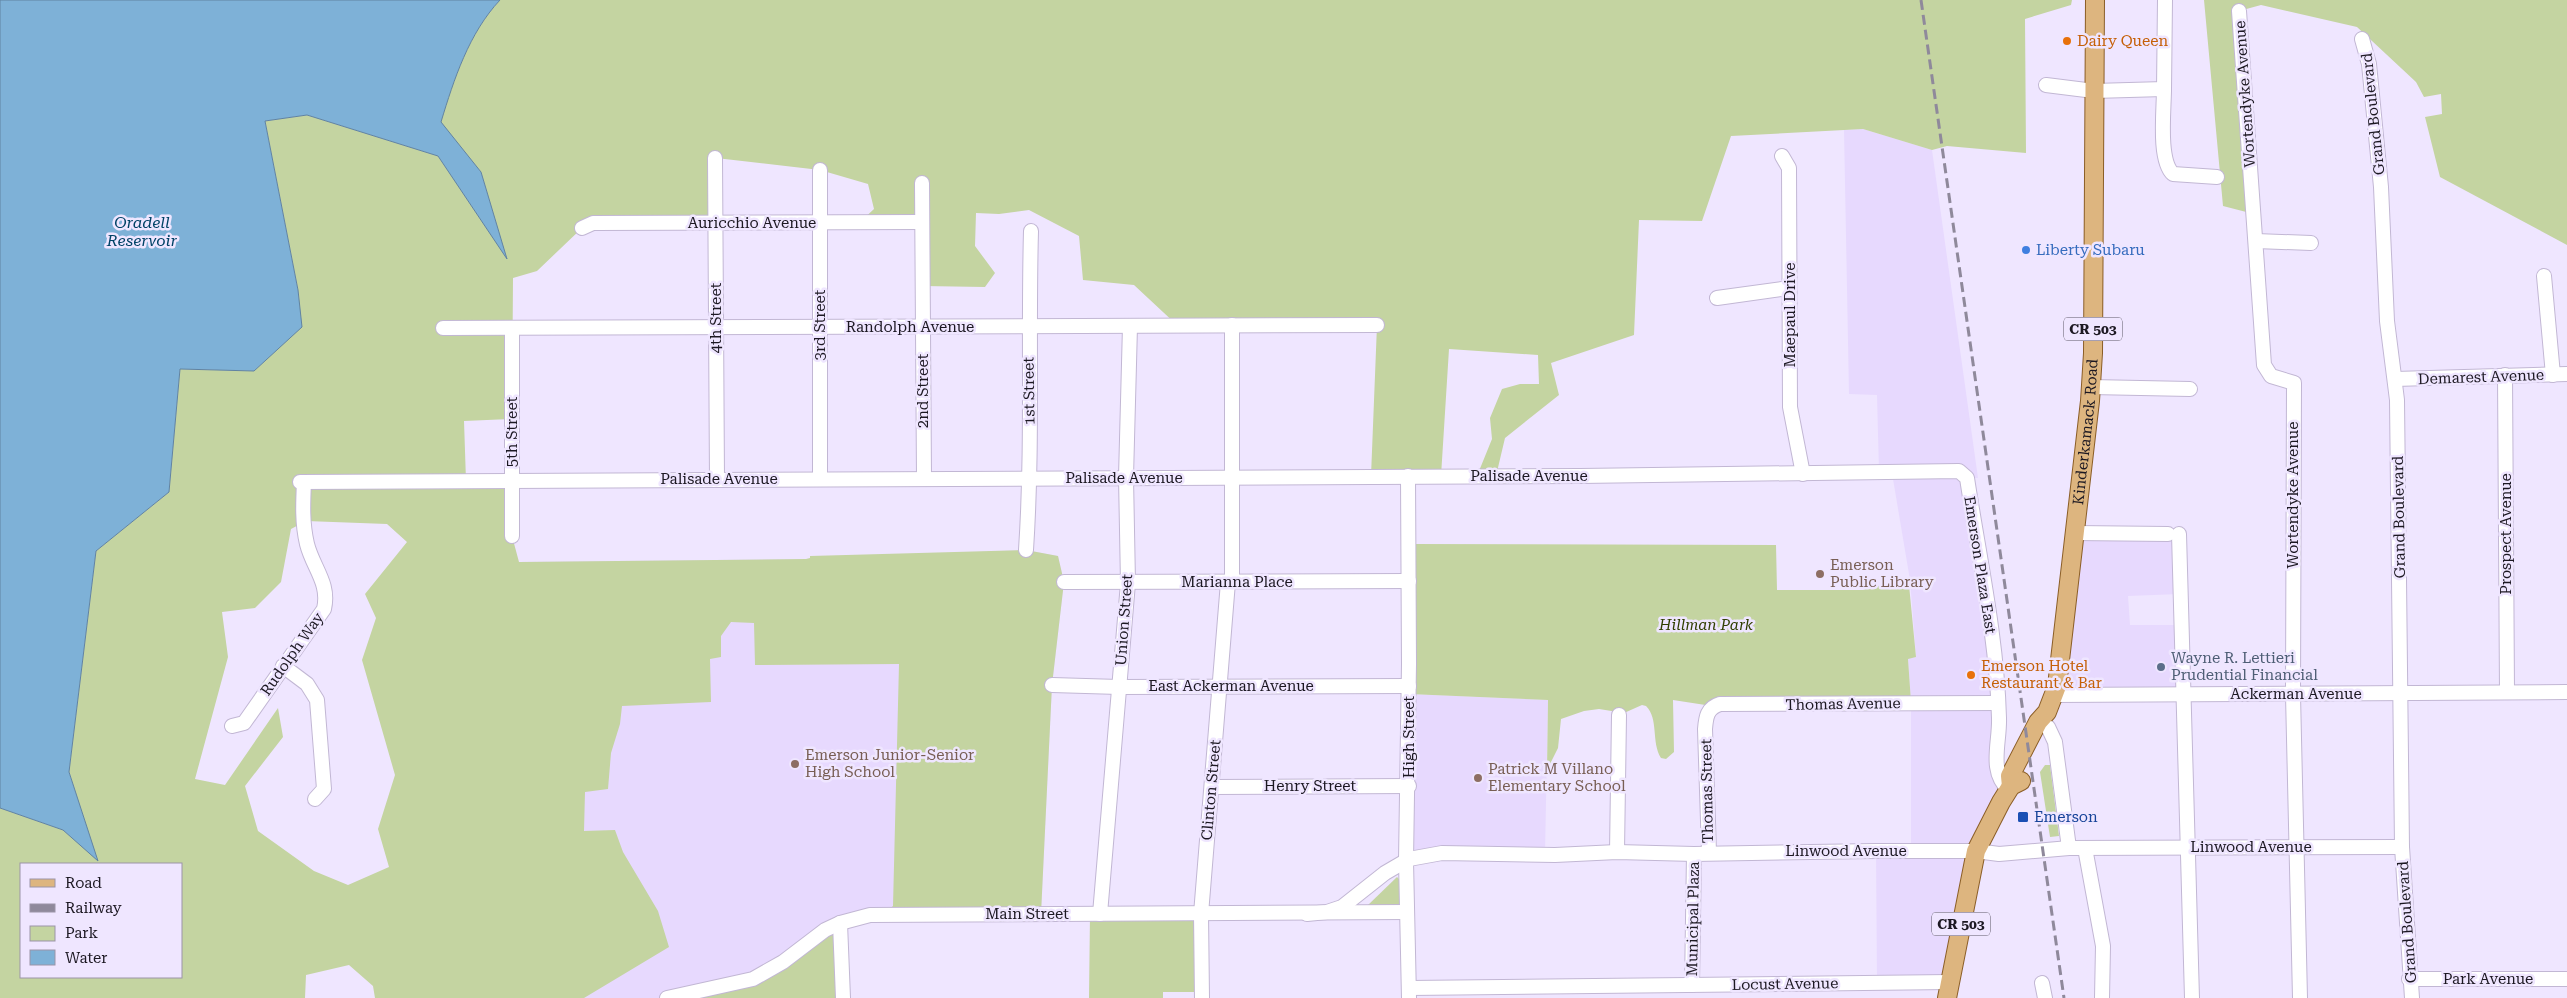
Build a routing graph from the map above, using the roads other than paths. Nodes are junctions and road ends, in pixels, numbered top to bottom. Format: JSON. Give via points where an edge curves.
{"nodes":[{"id":1,"x":2095,"y":0,"type":"edge"},
{"id":2,"x":2165,"y":0,"type":"edge"},
{"id":3,"x":2239,"y":11,"type":"dead end"},
{"id":4,"x":2362,"y":39,"type":"dead end"},
{"id":5,"x":2046,"y":85,"type":"dead end"},
{"id":6,"x":2164,"y":89,"type":"junction"},
{"id":7,"x":2094,"y":91,"type":"junction"},
{"id":8,"x":1782,"y":156,"type":"dead end"},
{"id":9,"x":716,"y":158,"type":"dead end"},
{"id":10,"x":820,"y":170,"type":"dead end"},
{"id":11,"x":2217,"y":177,"type":"dead end"},
{"id":12,"x":922,"y":183,"type":"dead end"},
{"id":13,"x":922,"y":222,"type":"junction"},
{"id":14,"x":716,"y":223,"type":"junction"},
{"id":15,"x":820,"y":223,"type":"junction"},
{"id":16,"x":582,"y":228,"type":"dead end"},
{"id":17,"x":1030,"y":231,"type":"dead end"},
{"id":18,"x":2256,"y":241,"type":"junction"},
{"id":19,"x":2311,"y":243,"type":"dead end"},
{"id":20,"x":2544,"y":276,"type":"dead end"},
{"id":21,"x":1789,"y":288,"type":"junction"},
{"id":22,"x":1717,"y":298,"type":"dead end"},
{"id":23,"x":1377,"y":325,"type":"dead end"},
{"id":24,"x":923,"y":326,"type":"junction"},
{"id":25,"x":1130,"y":326,"type":"junction"},
{"id":26,"x":1232,"y":326,"type":"junction"},
{"id":27,"x":716,"y":327,"type":"junction"},
{"id":28,"x":820,"y":327,"type":"junction"},
{"id":29,"x":1028,"y":327,"type":"junction"},
{"id":30,"x":443,"y":328,"type":"dead end"},
{"id":31,"x":512,"y":328,"type":"junction"},
{"id":32,"x":2505,"y":375,"type":"junction"},
{"id":33,"x":2560,"y":375,"type":"edge"},
{"id":34,"x":2395,"y":379,"type":"junction"},
{"id":35,"x":2091,"y":387,"type":"junction"},
{"id":36,"x":2190,"y":389,"type":"dead end"},
{"id":37,"x":1947,"y":471,"type":"joint"},
{"id":38,"x":1803,"y":474,"type":"junction"},
{"id":39,"x":1408,"y":476,"type":"junction"},
{"id":40,"x":1232,"y":477,"type":"junction"},
{"id":41,"x":924,"y":478,"type":"junction"},
{"id":42,"x":1031,"y":478,"type":"junction"},
{"id":43,"x":1126,"y":478,"type":"junction"},
{"id":44,"x":717,"y":479,"type":"junction"},
{"id":45,"x":820,"y":479,"type":"junction"},
{"id":46,"x":512,"y":480,"type":"junction"},
{"id":47,"x":302,"y":482,"type":"joint"},
{"id":48,"x":2075,"y":533,"type":"junction"},
{"id":49,"x":512,"y":536,"type":"dead end"},
{"id":50,"x":1026,"y":550,"type":"dead end"},
{"id":51,"x":1409,"y":581,"type":"junction"},
{"id":52,"x":1064,"y":582,"type":"dead end"},
{"id":53,"x":1230,"y":582,"type":"junction"},
{"id":54,"x":1128,"y":583,"type":"junction"},
{"id":55,"x":283,"y":666,"type":"junction"},
{"id":56,"x":1052,"y":685,"type":"dead end"},
{"id":57,"x":1220,"y":686,"type":"junction"},
{"id":58,"x":1409,"y":686,"type":"junction"},
{"id":59,"x":1119,"y":687,"type":"junction"},
{"id":60,"x":2507,"y":692,"type":"junction"},
{"id":61,"x":2567,"y":692,"type":"edge"},
{"id":62,"x":2401,"y":694,"type":"junction"},
{"id":63,"x":2054,"y":695,"type":"junction"},
{"id":64,"x":2183,"y":695,"type":"junction"},
{"id":65,"x":2293,"y":695,"type":"junction"},
{"id":66,"x":1998,"y":703,"type":"junction"},
{"id":67,"x":1619,"y":715,"type":"dead end"},
{"id":68,"x":2048,"y":719,"type":"junction"},
{"id":69,"x":232,"y":726,"type":"dead end"},
{"id":70,"x":1705,"y":729,"type":"joint"},
{"id":71,"x":1409,"y":786,"type":"junction"},
{"id":72,"x":1212,"y":787,"type":"junction"},
{"id":73,"x":2010,"y":788,"type":"junction"},
{"id":74,"x":315,"y":799,"type":"dead end"},
{"id":75,"x":2188,"y":847,"type":"junction"},
{"id":76,"x":2296,"y":847,"type":"junction"},
{"id":77,"x":2402,"y":847,"type":"junction"},
{"id":78,"x":2069,"y":848,"type":"junction"},
{"id":79,"x":2085,"y":848,"type":"junction"},
{"id":80,"x":1976,"y":851,"type":"junction"},
{"id":81,"x":1617,"y":852,"type":"junction"},
{"id":82,"x":1709,"y":852,"type":"junction"},
{"id":83,"x":1694,"y":854,"type":"junction"},
{"id":84,"x":1406,"y":861,"type":"junction"},
{"id":85,"x":1407,"y":912,"type":"junction"},
{"id":86,"x":1100,"y":914,"type":"junction"},
{"id":87,"x":1201,"y":914,"type":"junction"},
{"id":88,"x":1308,"y":914,"type":"junction"},
{"id":89,"x":840,"y":923,"type":"junction"},
{"id":90,"x":2409,"y":978,"type":"junction"},
{"id":91,"x":2567,"y":979,"type":"edge"},
{"id":92,"x":2042,"y":983,"type":"dead end"},
{"id":93,"x":1692,"y":985,"type":"junction"},
{"id":94,"x":1948,"y":990,"type":"edge"},
{"id":95,"x":1409,"y":993,"type":"edge"},
{"id":96,"x":1517,"y":993,"type":"edge"},
{"id":97,"x":667,"y":998,"type":"edge"},
{"id":98,"x":843,"y":998,"type":"edge"},
{"id":99,"x":1202,"y":998,"type":"edge"},
{"id":100,"x":2045,"y":998,"type":"edge"},
{"id":101,"x":2102,"y":998,"type":"edge"},
{"id":102,"x":2192,"y":998,"type":"edge"},
{"id":103,"x":2300,"y":998,"type":"edge"},
{"id":104,"x":2412,"y":998,"type":"edge"}],
"edges":[{"from":1,"to":7,"type":"main road","name":"Kinderkamack Road","number":"CR 503"},
{"from":2,"to":6,"type":"street"},
{"from":3,"to":18,"type":"street","name":"Wortendyke Avenue"},
{"from":4,"to":34,"type":"street","name":"Grand Boulevard","via":[[2369,64],[2381,187],[2387,321]]},
{"from":5,"to":7,"type":"street"},
{"from":6,"to":7,"type":"street"},
{"from":6,"to":11,"type":"street","via":[[2165,159],[2169,171]]},
{"from":7,"to":35,"type":"main road","name":"Kinderkamack Road","number":"CR 503"},
{"from":8,"to":21,"type":"street","name":"Maepaul Drive","via":[[1789,168]]},
{"from":9,"to":14,"type":"street","name":"4th Street"},
{"from":10,"to":15,"type":"street","name":"3rd Street"},
{"from":12,"to":13,"type":"street","name":"2nd Street"},
{"from":13,"to":15,"type":"street","name":"Auricchio Avenue"},
{"from":13,"to":24,"type":"street","name":"2nd Street"},
{"from":14,"to":15,"type":"street","name":"Auricchio Avenue"},
{"from":14,"to":16,"type":"street","name":"Auricchio Avenue","via":[[594,223]]},
{"from":14,"to":27,"type":"street","name":"4th Street"},
{"from":15,"to":28,"type":"street","name":"3rd Street"},
{"from":17,"to":29,"type":"street","name":"1st Street"},
{"from":18,"to":19,"type":"street"},
{"from":18,"to":65,"type":"street","name":"Wortendyke Avenue","via":[[2264,365],[2271,376],[2294,383]]},
{"from":20,"to":33,"type":"street"},
{"from":21,"to":22,"type":"street"},
{"from":21,"to":38,"type":"street","name":"Maepaul Drive","via":[[1790,407]]},
{"from":23,"to":26,"type":"street","name":"Randolph Avenue"},
{"from":24,"to":28,"type":"street","name":"Randolph Avenue"},
{"from":24,"to":29,"type":"street","name":"Randolph Avenue"},
{"from":24,"to":41,"type":"street","name":"2nd Street"},
{"from":25,"to":26,"type":"street","name":"Randolph Avenue"},
{"from":25,"to":29,"type":"street","name":"Randolph Avenue"},
{"from":25,"to":43,"type":"street","name":"Union Street"},
{"from":26,"to":40,"type":"street","name":"Clinton Street"},
{"from":27,"to":28,"type":"street","name":"Randolph Avenue"},
{"from":27,"to":31,"type":"street","name":"Randolph Avenue"},
{"from":27,"to":44,"type":"street","name":"4th Street"},
{"from":28,"to":45,"type":"street","name":"3rd Street"},
{"from":29,"to":42,"type":"street","name":"1st Street"},
{"from":30,"to":31,"type":"street","name":"Randolph Avenue"},
{"from":31,"to":46,"type":"street","name":"5th Street"},
{"from":32,"to":33,"type":"street","name":"Demarest Avenue"},
{"from":32,"to":34,"type":"street","name":"Demarest Avenue"},
{"from":32,"to":60,"type":"street","name":"Prospect Avenue"},
{"from":34,"to":62,"type":"street","name":"Grand Boulevard"},
{"from":35,"to":36,"type":"street"},
{"from":35,"to":48,"type":"main road","name":"Kinderkamack Road","number":"CR 503"},
{"from":37,"to":38,"type":"street","name":"Palisade Avenue"},
{"from":37,"to":66,"type":"street","name":"Emerson Plaza East","via":[[1959,471],[1967,478]]},
{"from":38,"to":39,"type":"street","name":"Palisade Avenue"},
{"from":39,"to":40,"type":"street","name":"Palisade Avenue"},
{"from":39,"to":51,"type":"street","name":"High Street"},
{"from":40,"to":43,"type":"street","name":"Palisade Avenue"},
{"from":40,"to":53,"type":"street","name":"Clinton Street"},
{"from":41,"to":42,"type":"street","name":"Palisade Avenue"},
{"from":41,"to":45,"type":"street","name":"Palisade Avenue"},
{"from":42,"to":43,"type":"street","name":"Palisade Avenue"},
{"from":42,"to":50,"type":"street","name":"1st Street"},
{"from":43,"to":54,"type":"street","name":"Union Street"},
{"from":44,"to":45,"type":"street","name":"Palisade Avenue"},
{"from":44,"to":46,"type":"street","name":"Palisade Avenue"},
{"from":46,"to":47,"type":"street","name":"Palisade Avenue"},
{"from":46,"to":49,"type":"street","name":"5th Street"},
{"from":47,"to":55,"type":"street","name":"Rudolph Way","via":[[304,530],[314,562],[324,580],[326,600],[319,618]]},
{"from":48,"to":63,"type":"main road","name":"Kinderkamack Road","number":"CR 503"},
{"from":48,"to":64,"type":"street","via":[[2173,534]]},
{"from":51,"to":53,"type":"street","name":"Marianna Place"},
{"from":51,"to":58,"type":"street","name":"High Street"},
{"from":52,"to":54,"type":"street","name":"Marianna Place"},
{"from":53,"to":54,"type":"street","name":"Marianna Place"},
{"from":53,"to":57,"type":"street","name":"Clinton Street"},
{"from":54,"to":59,"type":"street","name":"Union Street"},
{"from":55,"to":69,"type":"street","name":"Rudolph Way","via":[[244,723]]},
{"from":55,"to":74,"type":"street","via":[[307,684],[317,700],[324,789]]},
{"from":56,"to":59,"type":"street","name":"East Ackerman Avenue"},
{"from":57,"to":58,"type":"street","name":"East Ackerman Avenue"},
{"from":57,"to":59,"type":"street","name":"East Ackerman Avenue"},
{"from":57,"to":72,"type":"street","name":"Clinton Street"},
{"from":58,"to":71,"type":"street","name":"High Street"},
{"from":59,"to":86,"type":"street","name":"Union Street"},
{"from":60,"to":61,"type":"street","name":"Ackerman Avenue"},
{"from":60,"to":62,"type":"street","name":"Ackerman Avenue"},
{"from":62,"to":65,"type":"street","name":"Ackerman Avenue"},
{"from":62,"to":77,"type":"street","name":"Grand Boulevard"},
{"from":63,"to":64,"type":"street","name":"Ackerman Avenue"},
{"from":63,"to":68,"type":"main road","name":"Kinderkamack Road","number":"CR 503"},
{"from":64,"to":65,"type":"street","name":"Ackerman Avenue"},
{"from":64,"to":75,"type":"street"},
{"from":65,"to":76,"type":"street","name":"Wortendyke Avenue"},
{"from":66,"to":70,"type":"street","name":"Thomas Avenue","via":[[1720,704],[1709,711]]},
{"from":66,"to":73,"type":"street","name":"Emerson Plaza East","via":[[1996,772],[2002,783]]},
{"from":67,"to":81,"type":"street"},
{"from":68,"to":73,"type":"main road","name":"Kinderkamack Road","number":"CR 503","via":[[2038,722],[2010,776]]},
{"from":68,"to":78,"type":"street","via":[[2055,742]]},
{"from":70,"to":82,"type":"street","name":"Thomas Street"},
{"from":71,"to":72,"type":"street","name":"Henry Street"},
{"from":71,"to":84,"type":"street","name":"High Street"},
{"from":72,"to":87,"type":"street","name":"Clinton Street"},
{"from":73,"to":80,"type":"main road","name":"Kinderkamack Road","number":"CR 503","via":[[1992,816]]},
{"from":75,"to":76,"type":"street","name":"Linwood Avenue"},
{"from":75,"to":79,"type":"street","name":"Linwood Avenue"},
{"from":75,"to":102,"type":"street"},
{"from":76,"to":77,"type":"street","name":"Linwood Avenue"},
{"from":76,"to":103,"type":"street","name":"Wortendyke Avenue"},
{"from":77,"to":90,"type":"street","name":"Grand Boulevard"},
{"from":78,"to":79,"type":"street","name":"Linwood Avenue"},
{"from":78,"to":80,"type":"street","name":"Linwood Avenue","via":[[1999,854]]},
{"from":79,"to":101,"type":"street","via":[[2103,946]]},
{"from":80,"to":82,"type":"street","name":"Linwood Avenue"},
{"from":80,"to":94,"type":"main road","name":"Kinderkamack Road","number":"CR 503"},
{"from":81,"to":83,"type":"street","name":"Linwood Avenue"},
{"from":81,"to":84,"type":"street","name":"Linwood Avenue","via":[[1555,855],[1442,853],[1425,854]]},
{"from":82,"to":83,"type":"street","name":"Linwood Avenue"},
{"from":83,"to":93,"type":"street","name":"Municipal Plaza"},
{"from":84,"to":85,"type":"street","name":"High Street"},
{"from":84,"to":88,"type":"street","name":"Linwood Avenue","via":[[1385,873],[1342,907]]},
{"from":85,"to":88,"type":"street","name":"Main Street"},
{"from":85,"to":95,"type":"street","name":"High Street"},
{"from":86,"to":87,"type":"street","name":"Main Street"},
{"from":86,"to":89,"type":"street","name":"Main Street","via":[[884,914]]},
{"from":87,"to":88,"type":"street","name":"Main Street"},
{"from":87,"to":99,"type":"street","name":"Clinton Street"},
{"from":89,"to":97,"type":"street","name":"Main Street","via":[[753,979]]},
{"from":89,"to":98,"type":"street"},
{"from":90,"to":91,"type":"street","name":"Park Avenue"},
{"from":90,"to":104,"type":"street","name":"Grand Boulevard"},
{"from":92,"to":100,"type":"street"},
{"from":93,"to":94,"type":"street","name":"Locust Avenue"},
{"from":93,"to":96,"type":"street","name":"Locust Avenue"},
{"from":95,"to":96,"type":"street","name":"Locust Avenue"}]}
